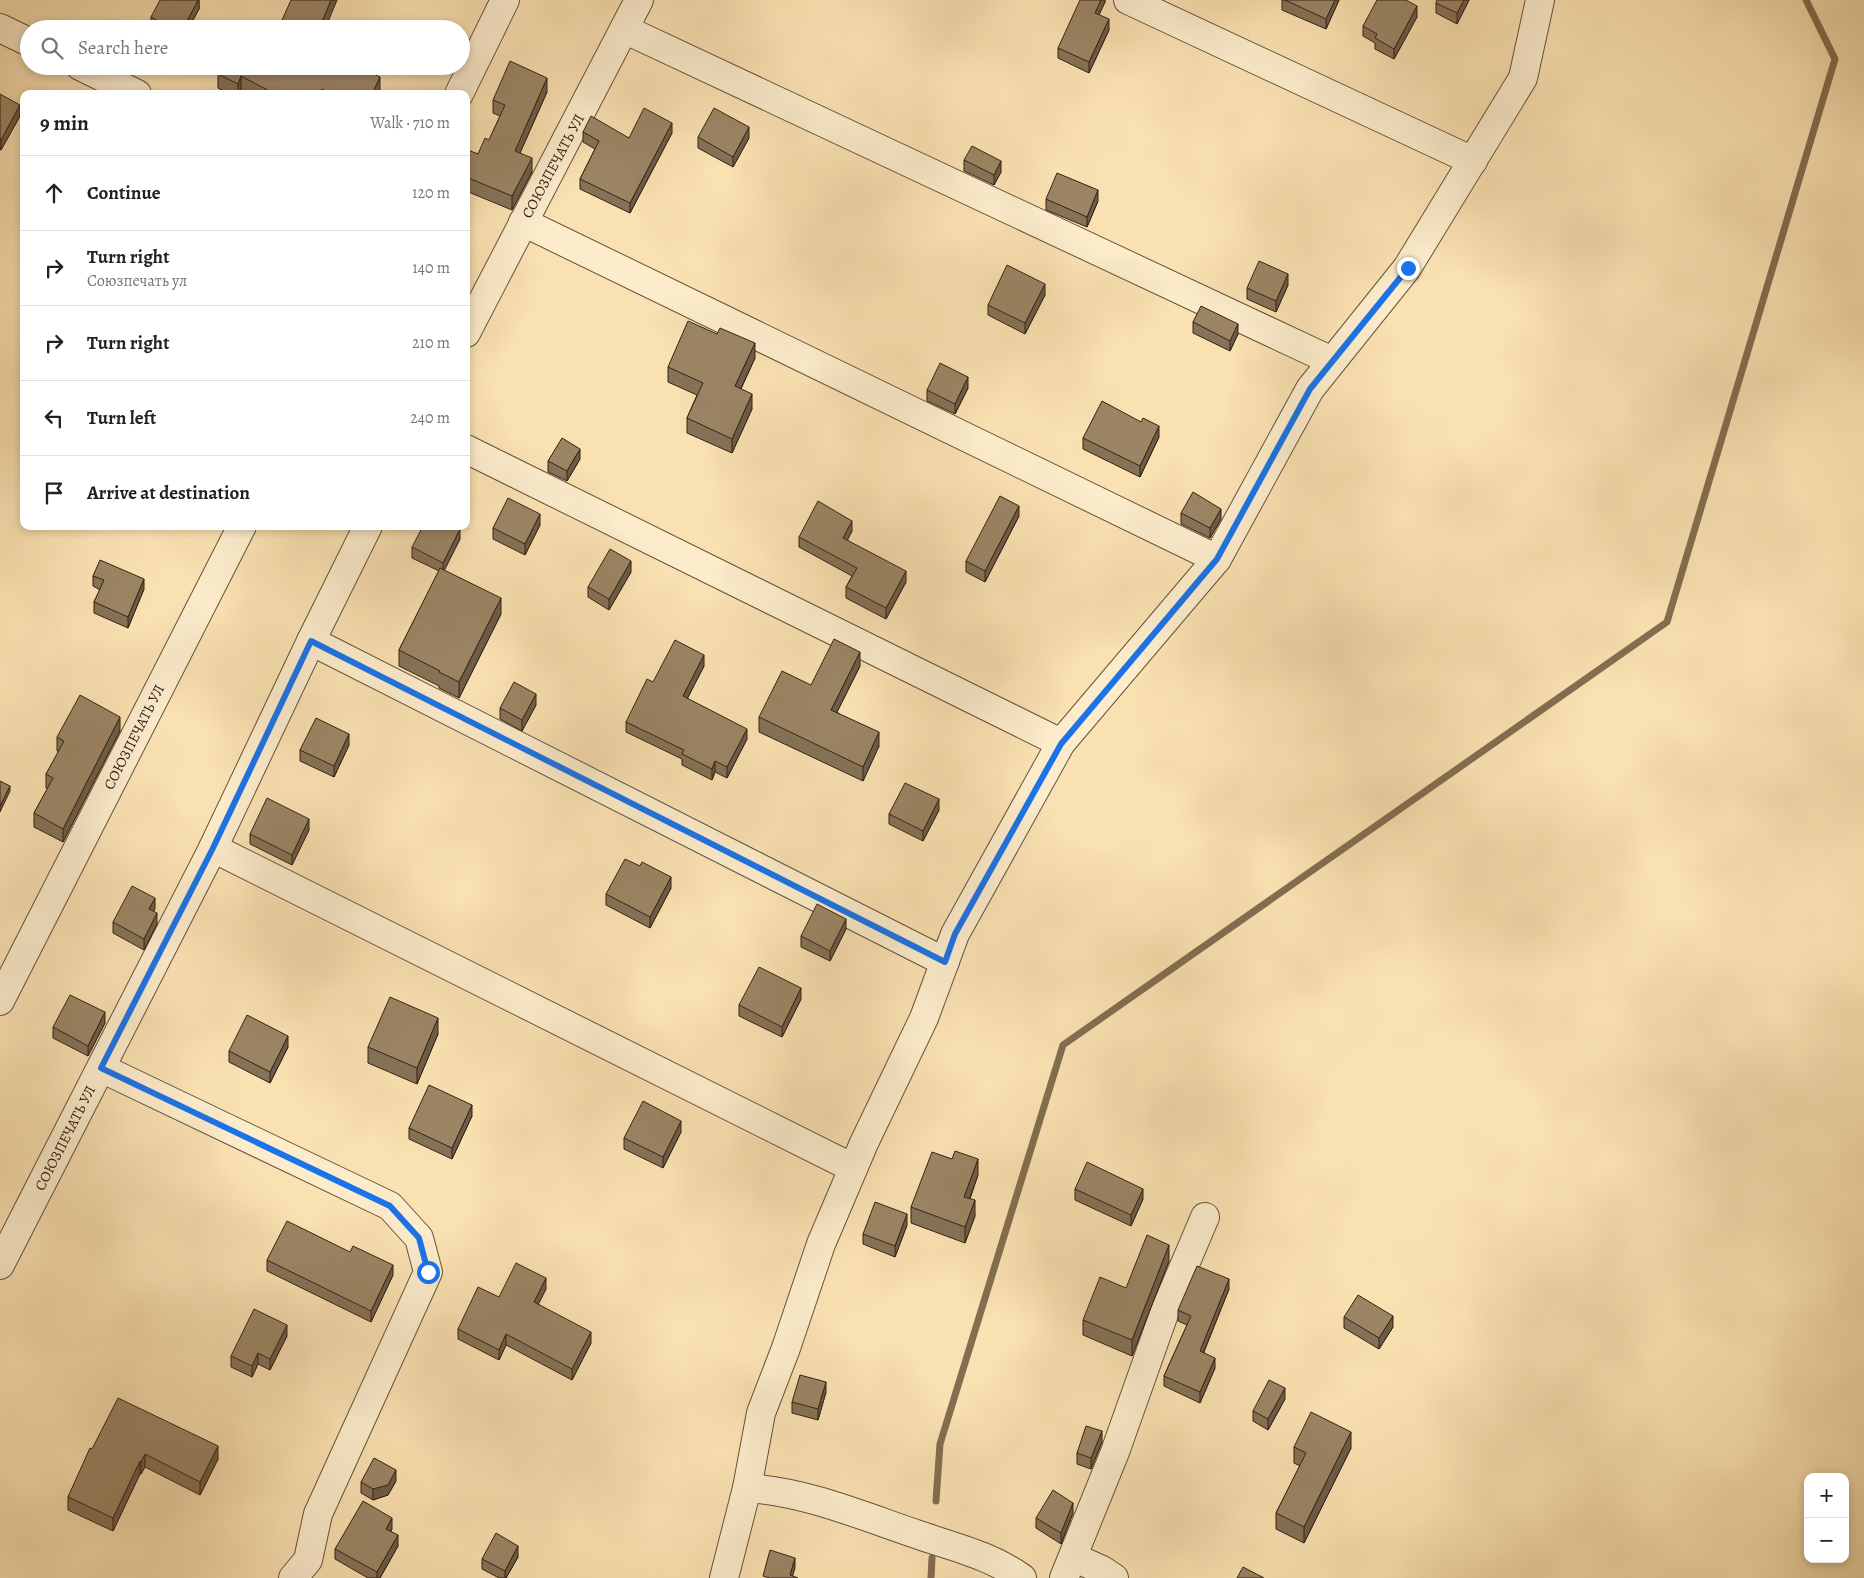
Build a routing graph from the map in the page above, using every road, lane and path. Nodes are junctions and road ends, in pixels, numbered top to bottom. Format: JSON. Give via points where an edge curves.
{"nodes":[{"id":1,"x":639,"y":0,"type":"edge"},
{"id":2,"x":1128,"y":0,"type":"edge"},
{"id":3,"x":1540,"y":0,"type":"edge"},
{"id":4,"x":500,"y":2,"type":"edge"},
{"id":5,"x":0,"y":28,"type":"edge"},
{"id":6,"x":624,"y":29,"type":"junction"},
{"id":7,"x":20,"y":38,"type":"edge"},
{"id":8,"x":470,"y":69,"type":"edge"},
{"id":9,"x":98,"y":75,"type":"edge"},
{"id":10,"x":467,"y":75,"type":"edge"},
{"id":11,"x":129,"y":90,"type":"edge"},
{"id":12,"x":461,"y":90,"type":"edge"},
{"id":13,"x":1472,"y":161,"type":"junction"},
{"id":14,"x":523,"y":222,"type":"junction"},
{"id":15,"x":470,"y":325,"type":"edge"},
{"id":16,"x":1332,"y":361,"type":"junction"},
{"id":17,"x":470,"y":451,"type":"edge"},
{"id":18,"x":240,"y":530,"type":"edge"},
{"id":19,"x":366,"y":530,"type":"edge"},
{"id":20,"x":1217,"y":559,"type":"junction"},
{"id":21,"x":311,"y":641,"type":"junction"},
{"id":22,"x":1061,"y":744,"type":"junction"},
{"id":23,"x":213,"y":848,"type":"junction"},
{"id":24,"x":945,"y":962,"type":"junction"},
{"id":25,"x":0,"y":1001,"type":"edge"},
{"id":26,"x":101,"y":1068,"type":"junction"},
{"id":27,"x":853,"y":1168,"type":"junction"},
{"id":28,"x":1205,"y":1217,"type":"dead end"},
{"id":29,"x":0,"y":1265,"type":"edge"},
{"id":30,"x":747,"y":1488,"type":"junction"},
{"id":31,"x":1068,"y":1568,"type":"edge"},
{"id":32,"x":293,"y":1578,"type":"edge"},
{"id":33,"x":724,"y":1578,"type":"edge"},
{"id":34,"x":1022,"y":1578,"type":"edge"},
{"id":35,"x":1114,"y":1578,"type":"edge"}],
"edges":[{"from":1,"to":6,"type":"street","name":"СОЮЗПЕЧАТЬ УЛ"},
{"from":2,"to":13,"type":"street"},
{"from":3,"to":13,"type":"street","via":[[1523,78]]},
{"from":4,"to":8,"type":"street"},
{"from":5,"to":7,"type":"street"},
{"from":6,"to":14,"type":"street","name":"СОЮЗПЕЧАТЬ УЛ"},
{"from":6,"to":16,"type":"street"},
{"from":9,"to":11,"type":"street"},
{"from":10,"to":12,"type":"street"},
{"from":13,"to":16,"type":"street","via":[[1408,268]]},
{"from":14,"to":15,"type":"street","name":"СОЮЗПЕЧАТЬ УЛ"},
{"from":14,"to":20,"type":"street"},
{"from":16,"to":20,"type":"street","via":[[1310,389]]},
{"from":17,"to":22,"type":"street"},
{"from":18,"to":25,"type":"street","name":"СОЮЗПЕЧАТЬ УЛ"},
{"from":19,"to":21,"type":"street","name":"СОЮЗПЕЧАТЬ УЛ"},
{"from":20,"to":22,"type":"street"},
{"from":21,"to":23,"type":"street","name":"СОЮЗПЕЧАТЬ УЛ"},
{"from":21,"to":24,"type":"street"},
{"from":22,"to":24,"type":"street","via":[[955,934]]},
{"from":23,"to":26,"type":"street","name":"СОЮЗПЕЧАТЬ УЛ"},
{"from":23,"to":27,"type":"street"},
{"from":24,"to":27,"type":"street","via":[[924,1018]]},
{"from":26,"to":29,"type":"street","name":"СОЮЗПЕЧАТЬ УЛ"},
{"from":26,"to":32,"type":"street","via":[[390,1206],[419,1238],[428,1272],[318,1514],[308,1560]]},
{"from":27,"to":30,"type":"street","via":[[821,1244],[761,1413]]},
{"from":28,"to":31,"type":"street","via":[[1165,1312],[1116,1452]]},
{"from":30,"to":33,"type":"street"},
{"from":30,"to":34,"type":"street","via":[[774,1490],[868,1517],[1001,1563]]},
{"from":31,"to":35,"type":"street","via":[[1102,1570]]}]}
